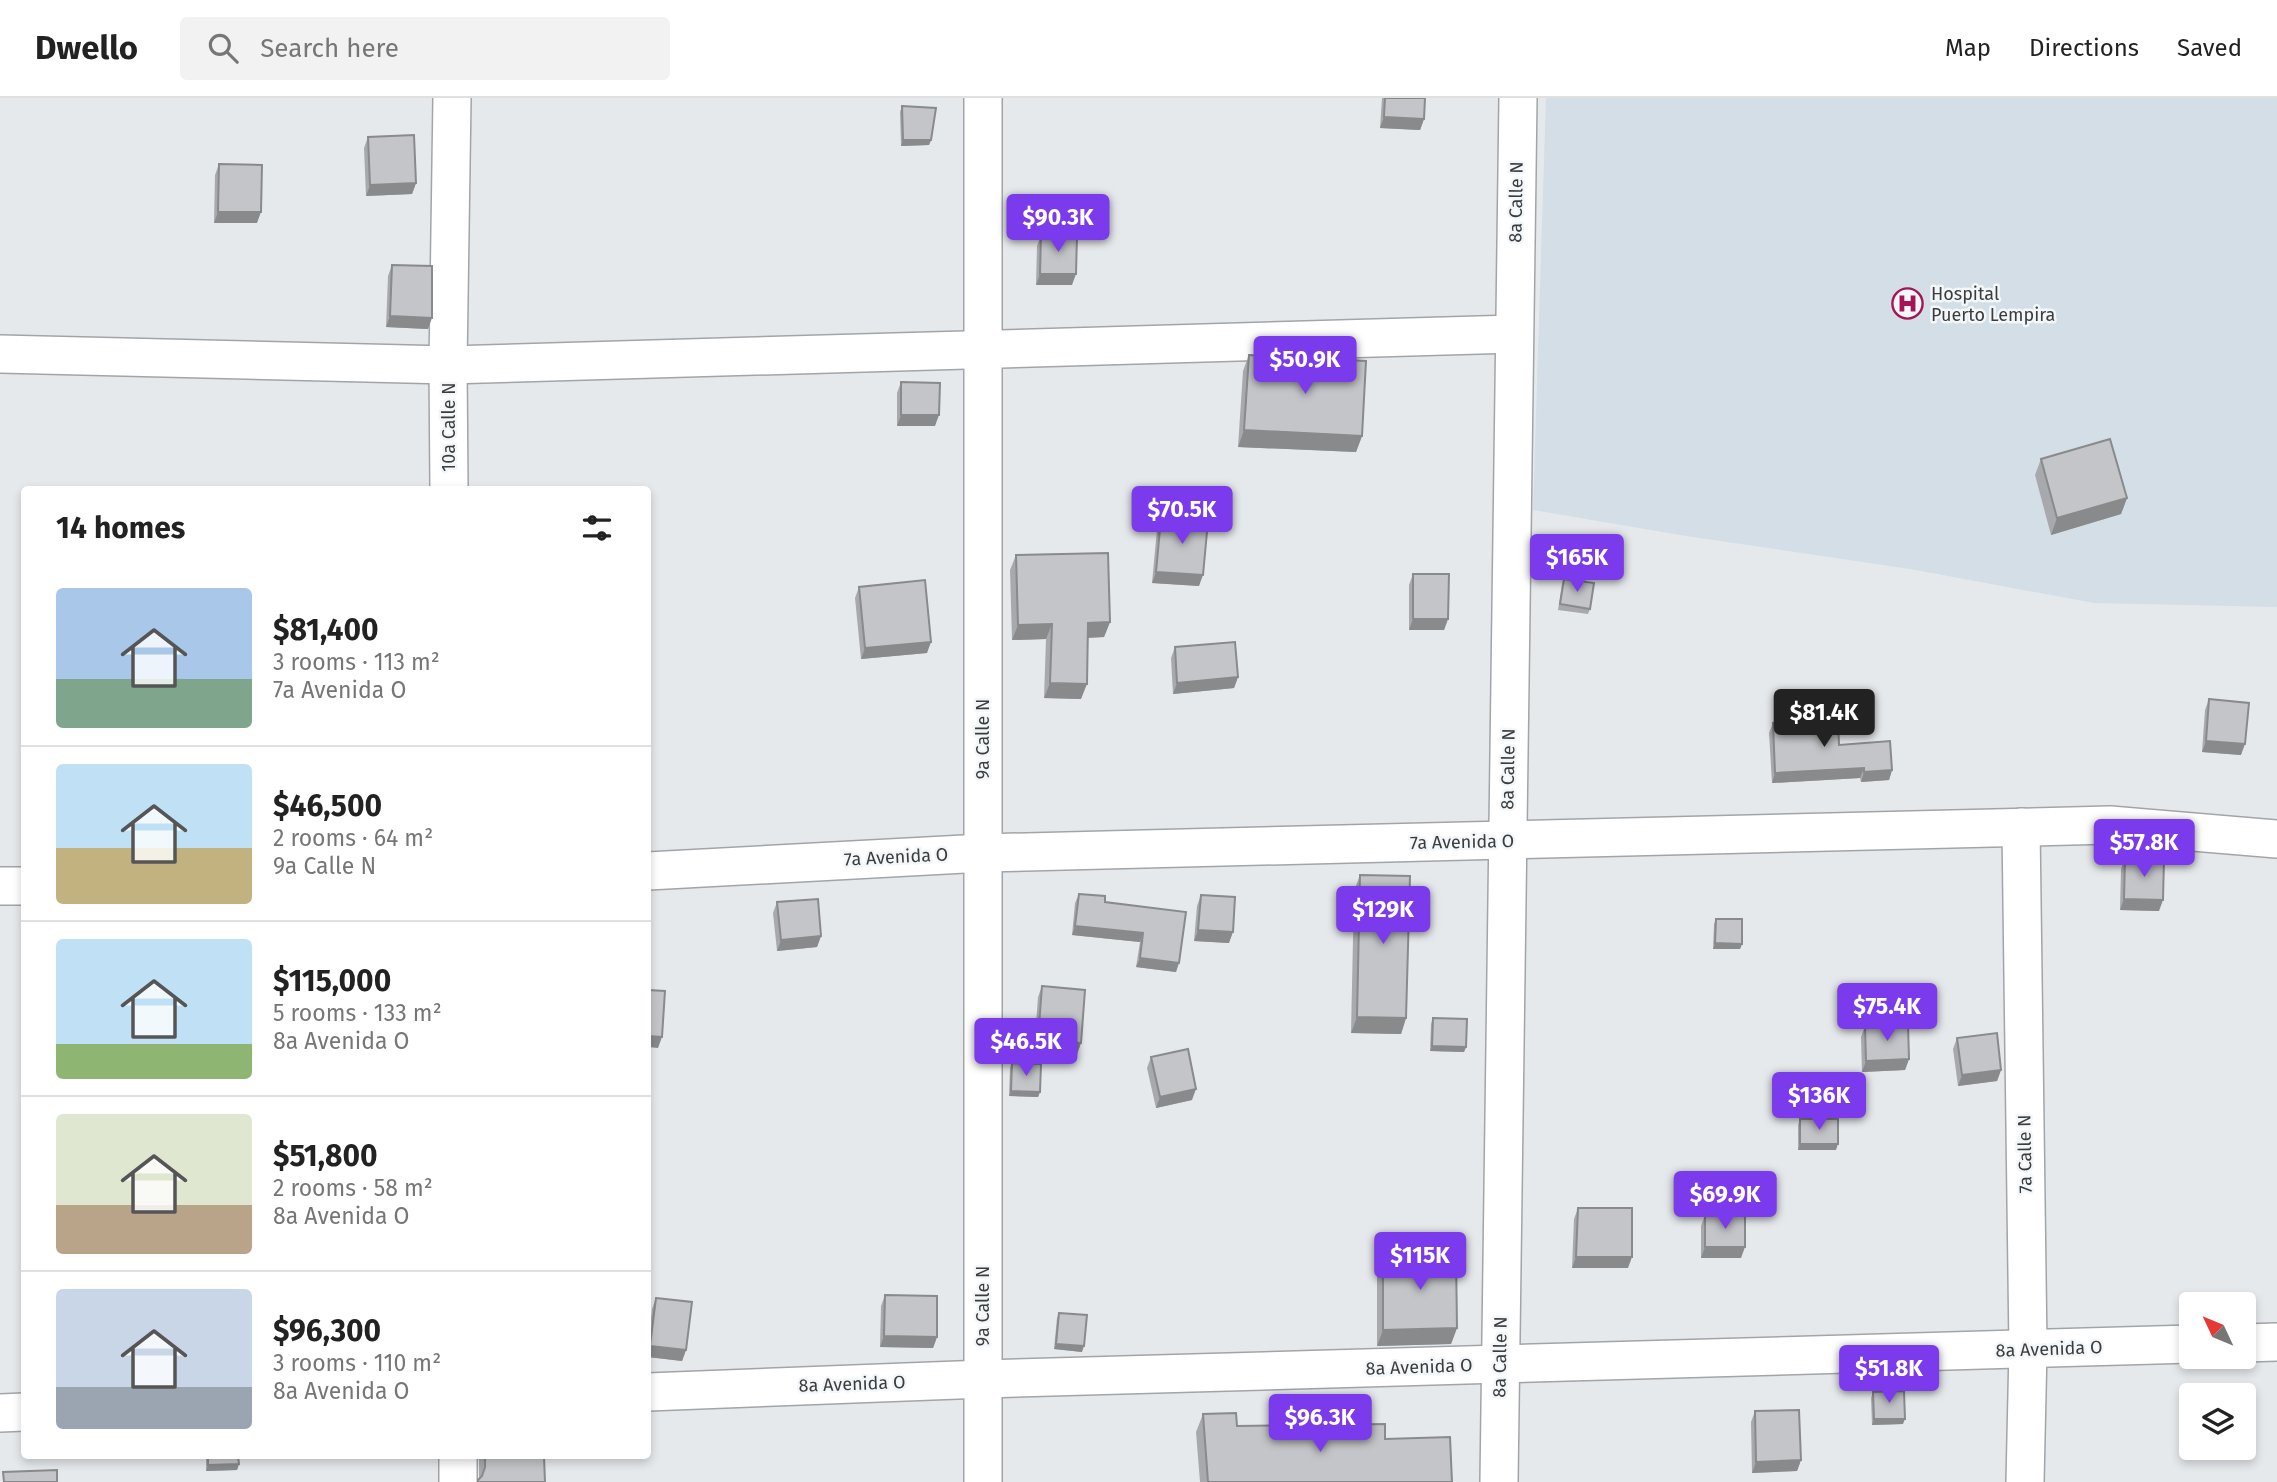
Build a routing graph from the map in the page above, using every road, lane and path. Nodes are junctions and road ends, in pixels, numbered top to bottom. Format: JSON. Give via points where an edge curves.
{"nodes":[{"id":1,"x":452,"y":98,"type":"edge"},
{"id":2,"x":983,"y":98,"type":"edge"},
{"id":3,"x":1518,"y":98,"type":"edge"},
{"id":4,"x":1514,"y":334,"type":"junction"},
{"id":5,"x":983,"y":348,"type":"junction"},
{"id":6,"x":0,"y":354,"type":"edge"},
{"id":7,"x":448,"y":365,"type":"junction"},
{"id":8,"x":449,"y":486,"type":"edge"},
{"id":9,"x":2021,"y":827,"type":"junction"},
{"id":10,"x":2277,"y":839,"type":"edge"},
{"id":11,"x":1507,"y":841,"type":"junction"},
{"id":12,"x":983,"y":853,"type":"junction"},
{"id":13,"x":651,"y":871,"type":"edge"},
{"id":14,"x":0,"y":886,"type":"edge"},
{"id":15,"x":21,"y":886,"type":"edge"},
{"id":16,"x":2277,"y":1342,"type":"edge"},
{"id":17,"x":2256,"y":1343,"type":"edge"},
{"id":18,"x":2179,"y":1345,"type":"edge"},
{"id":19,"x":2028,"y":1349,"type":"junction"},
{"id":20,"x":1500,"y":1364,"type":"junction"},
{"id":21,"x":984,"y":1379,"type":"junction"},
{"id":22,"x":651,"y":1392,"type":"edge"},
{"id":23,"x":21,"y":1412,"type":"edge"},
{"id":24,"x":0,"y":1413,"type":"edge"},
{"id":25,"x":458,"y":1459,"type":"edge"},
{"id":26,"x":458,"y":1482,"type":"edge"},
{"id":27,"x":983,"y":1482,"type":"edge"},
{"id":28,"x":1499,"y":1482,"type":"edge"},
{"id":29,"x":2025,"y":1482,"type":"edge"}],
"edges":[{"from":1,"to":7,"type":"street","name":"10a Calle N"},
{"from":2,"to":5,"type":"street","name":"9a Calle N"},
{"from":3,"to":4,"type":"street","name":"8a Calle N"},
{"from":4,"to":5,"type":"street"},
{"from":4,"to":11,"type":"street","name":"8a Calle N"},
{"from":5,"to":7,"type":"street"},
{"from":5,"to":12,"type":"street","name":"9a Calle N"},
{"from":6,"to":7,"type":"street"},
{"from":7,"to":8,"type":"street","name":"10a Calle N"},
{"from":9,"to":10,"type":"street","name":"7a Avenida O","via":[[2110,825]]},
{"from":9,"to":11,"type":"street","name":"7a Avenida O"},
{"from":9,"to":19,"type":"street","name":"7a Calle N"},
{"from":11,"to":12,"type":"street","name":"7a Avenida O"},
{"from":11,"to":20,"type":"street","name":"8a Calle N"},
{"from":12,"to":13,"type":"street","name":"7a Avenida O"},
{"from":12,"to":21,"type":"street","name":"9a Calle N"},
{"from":14,"to":15,"type":"street"},
{"from":16,"to":17,"type":"street"},
{"from":18,"to":19,"type":"street","name":"8a Avenida O"},
{"from":19,"to":20,"type":"street","name":"8a Avenida O"},
{"from":19,"to":29,"type":"street","name":"7a Calle N"},
{"from":20,"to":21,"type":"street","name":"8a Avenida O"},
{"from":20,"to":28,"type":"street","name":"8a Calle N"},
{"from":21,"to":22,"type":"street","name":"8a Avenida O"},
{"from":21,"to":27,"type":"street","name":"9a Calle N"},
{"from":23,"to":24,"type":"street"},
{"from":25,"to":26,"type":"street"}]}
